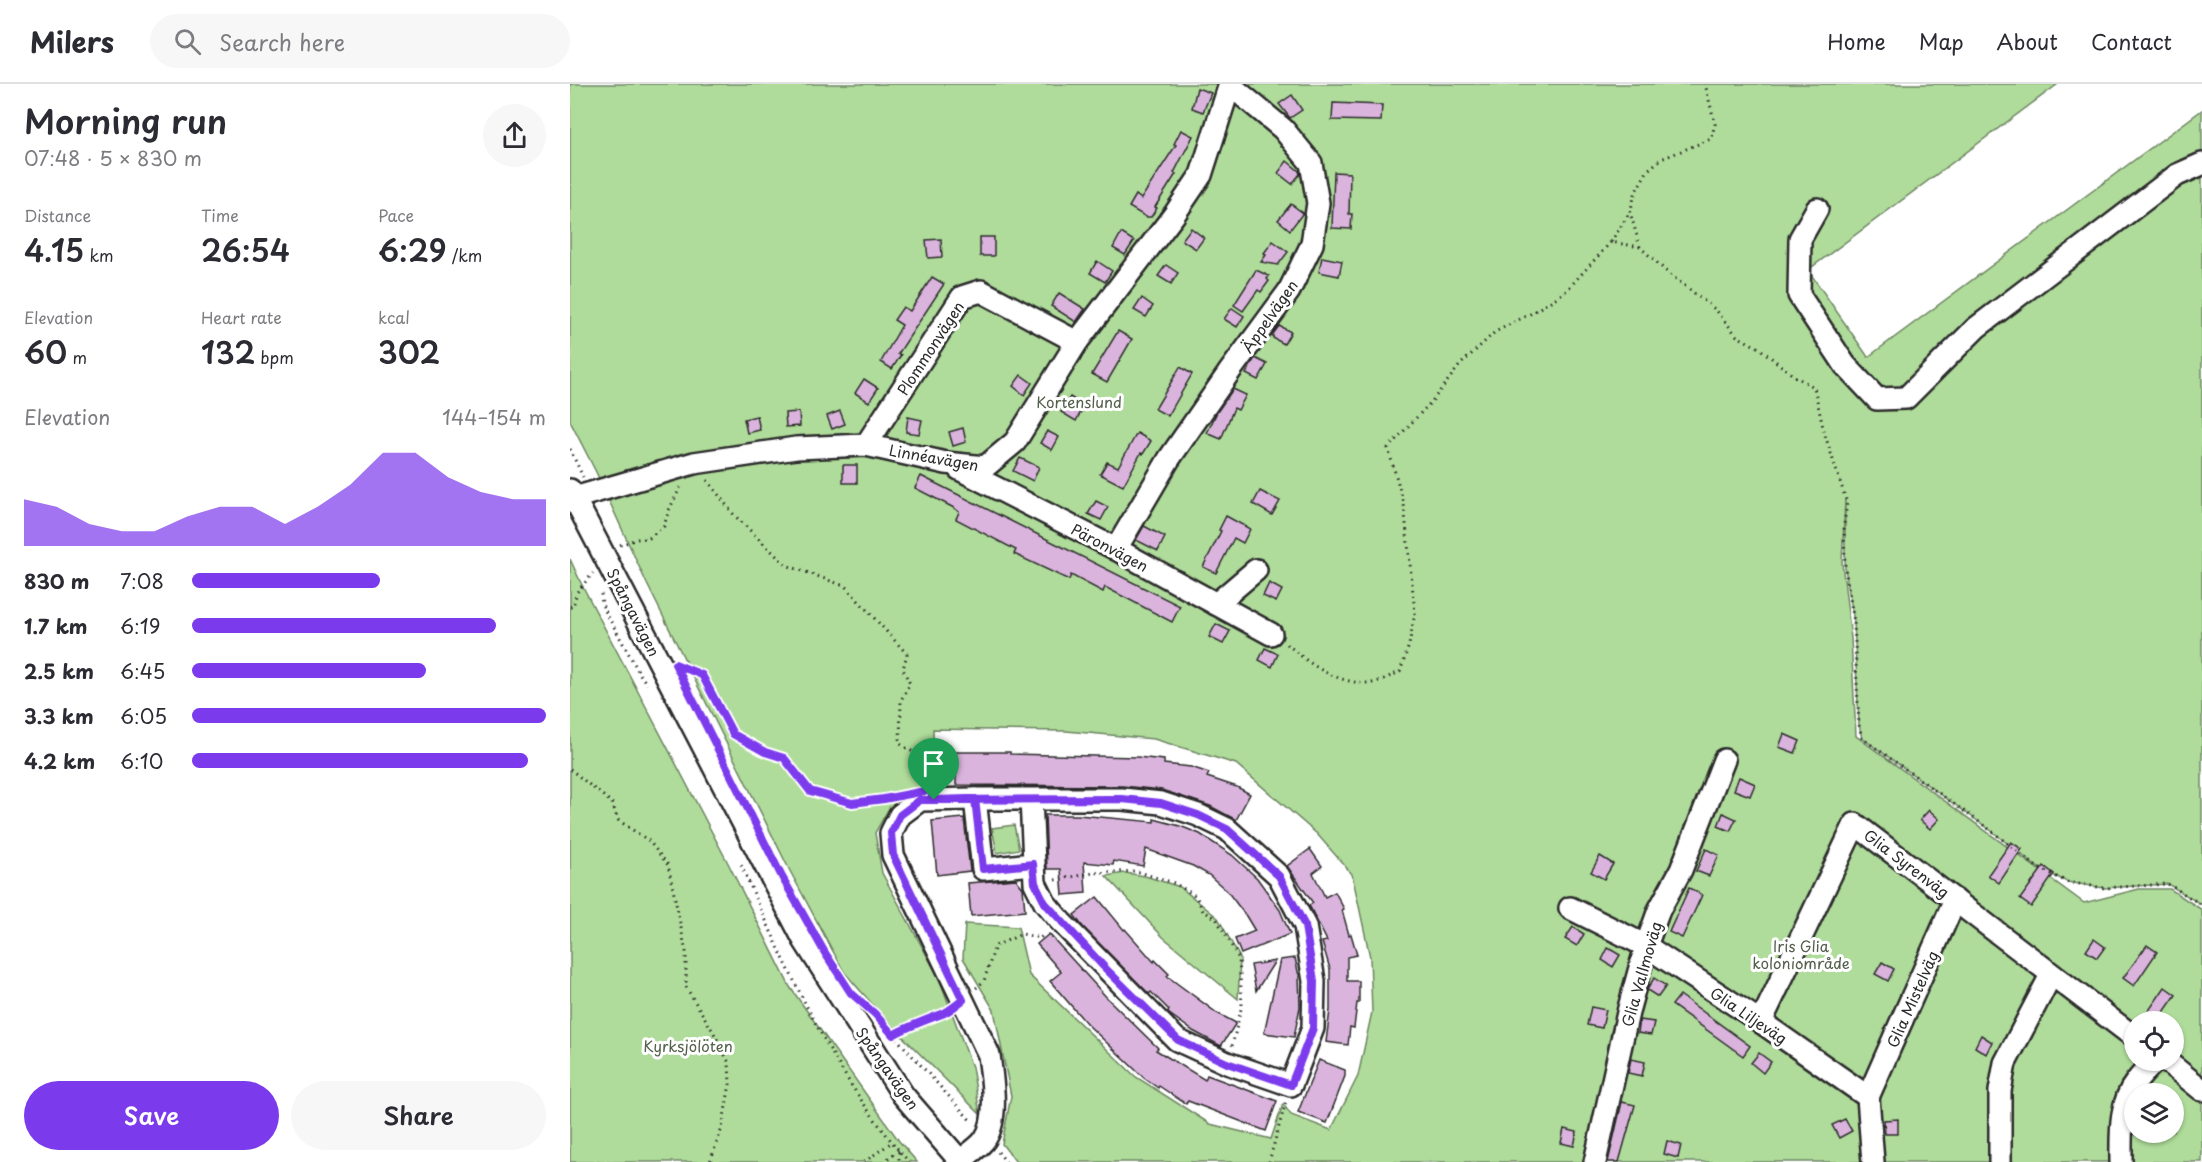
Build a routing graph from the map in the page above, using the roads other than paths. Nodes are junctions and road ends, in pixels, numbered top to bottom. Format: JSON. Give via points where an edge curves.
{"nodes":[{"id":1,"x":1230,"y":84,"type":"edge"},
{"id":2,"x":2202,"y":164,"type":"edge"},
{"id":3,"x":1817,"y":209,"type":"dead end"},
{"id":4,"x":1077,"y":342,"type":"junction"},
{"id":5,"x":866,"y":445,"type":"junction"},
{"id":6,"x":946,"y":462,"type":"junction"},
{"id":7,"x":578,"y":493,"type":"edge"},
{"id":8,"x":1116,"y":549,"type":"junction"},
{"id":9,"x":1256,"y":570,"type":"dead end"},
{"id":10,"x":1216,"y":604,"type":"junction"},
{"id":11,"x":1271,"y":634,"type":"road end"},
{"id":12,"x":1724,"y":760,"type":"dead end"},
{"id":13,"x":975,"y":799,"type":"junction"},
{"id":14,"x":1031,"y":799,"type":"junction"},
{"id":15,"x":1034,"y":873,"type":"junction"},
{"id":16,"x":1956,"y":900,"type":"junction"},
{"id":17,"x":1570,"y":908,"type":"dead end"},
{"id":18,"x":1646,"y":946,"type":"junction"},
{"id":19,"x":2051,"y":975,"type":"junction"},
{"id":20,"x":1761,"y":1022,"type":"junction"},
{"id":21,"x":2124,"y":1030,"type":"edge"},
{"id":22,"x":2145,"y":1071,"type":"edge"},
{"id":23,"x":2179,"y":1071,"type":"edge"},
{"id":24,"x":2202,"y":1090,"type":"edge"},
{"id":25,"x":1868,"y":1097,"type":"junction"},
{"id":26,"x":961,"y":1162,"type":"edge"},
{"id":27,"x":1595,"y":1162,"type":"edge"},
{"id":28,"x":1873,"y":1162,"type":"edge"},
{"id":29,"x":2000,"y":1162,"type":"edge"},
{"id":30,"x":2121,"y":1162,"type":"edge"}],
"edges":[{"from":1,"to":4,"type":"street","name":"Linnéavägen","via":[[1201,175]]},
{"from":1,"to":8,"type":"street","name":"Äppelvägen","via":[[1283,129],[1311,163],[1318,203],[1312,244],[1289,291],[1169,459]]},
{"from":2,"to":3,"type":"street","via":[[2177,175],[1976,328],[1906,398],[1877,399],[1845,365],[1799,295],[1800,239]]},
{"from":4,"to":5,"type":"street","name":"Plommonvägen","via":[[981,291],[962,297]]},
{"from":4,"to":6,"type":"street","name":"Linnéavägen","via":[[1015,442],[985,467]]},
{"from":5,"to":6,"type":"street","name":"Linnéavägen"},
{"from":5,"to":7,"type":"street","name":"Linnéavägen","via":[[796,448],[693,462]]},
{"from":6,"to":8,"type":"street","name":"Päronvägen"},
{"from":7,"to":26,"type":"street","name":"Spångavägen","via":[[804,940],[903,1095]]},
{"from":8,"to":10,"type":"street","name":"Päronvägen"},
{"from":9,"to":10,"type":"street"},
{"from":10,"to":11,"type":"street","name":"Päronvägen"},
{"from":12,"to":18,"type":"street","name":"Glia Vallmoväg"},
{"from":13,"to":14,"type":"street"},
{"from":13,"to":15,"type":"street","via":[[983,869]]},
{"from":13,"to":26,"type":"street","via":[[920,800],[900,815],[891,833],[893,855],[989,1055],[994,1090],[991,1122],[985,1139]]},
{"from":14,"to":15,"type":"street"},
{"from":14,"to":15,"type":"street","via":[[1161,803],[1227,829],[1279,876],[1305,926],[1314,981],[1313,1028],[1291,1085],[1227,1063],[1178,1040],[1061,922],[1045,903]]},
{"from":16,"to":19,"type":"street","name":"Glia Syrenväg"},
{"from":16,"to":20,"type":"street","name":"Glia Syrenväg","via":[[1855,824]]},
{"from":16,"to":25,"type":"street","name":"Glia Mistelväg"},
{"from":17,"to":18,"type":"street","name":"Glia Liljeväg"},
{"from":18,"to":20,"type":"street","name":"Glia Liljeväg"},
{"from":18,"to":27,"type":"street","name":"Glia Vallmoväg"},
{"from":19,"to":21,"type":"street","name":"Glia Syrenväg"},
{"from":19,"to":29,"type":"street","via":[[2005,1063],[2000,1091]]},
{"from":20,"to":25,"type":"street","name":"Glia Liljeväg"},
{"from":22,"to":30,"type":"street","via":[[2134,1083],[2121,1122]]},
{"from":23,"to":24,"type":"street"},
{"from":25,"to":28,"type":"street"}]}
